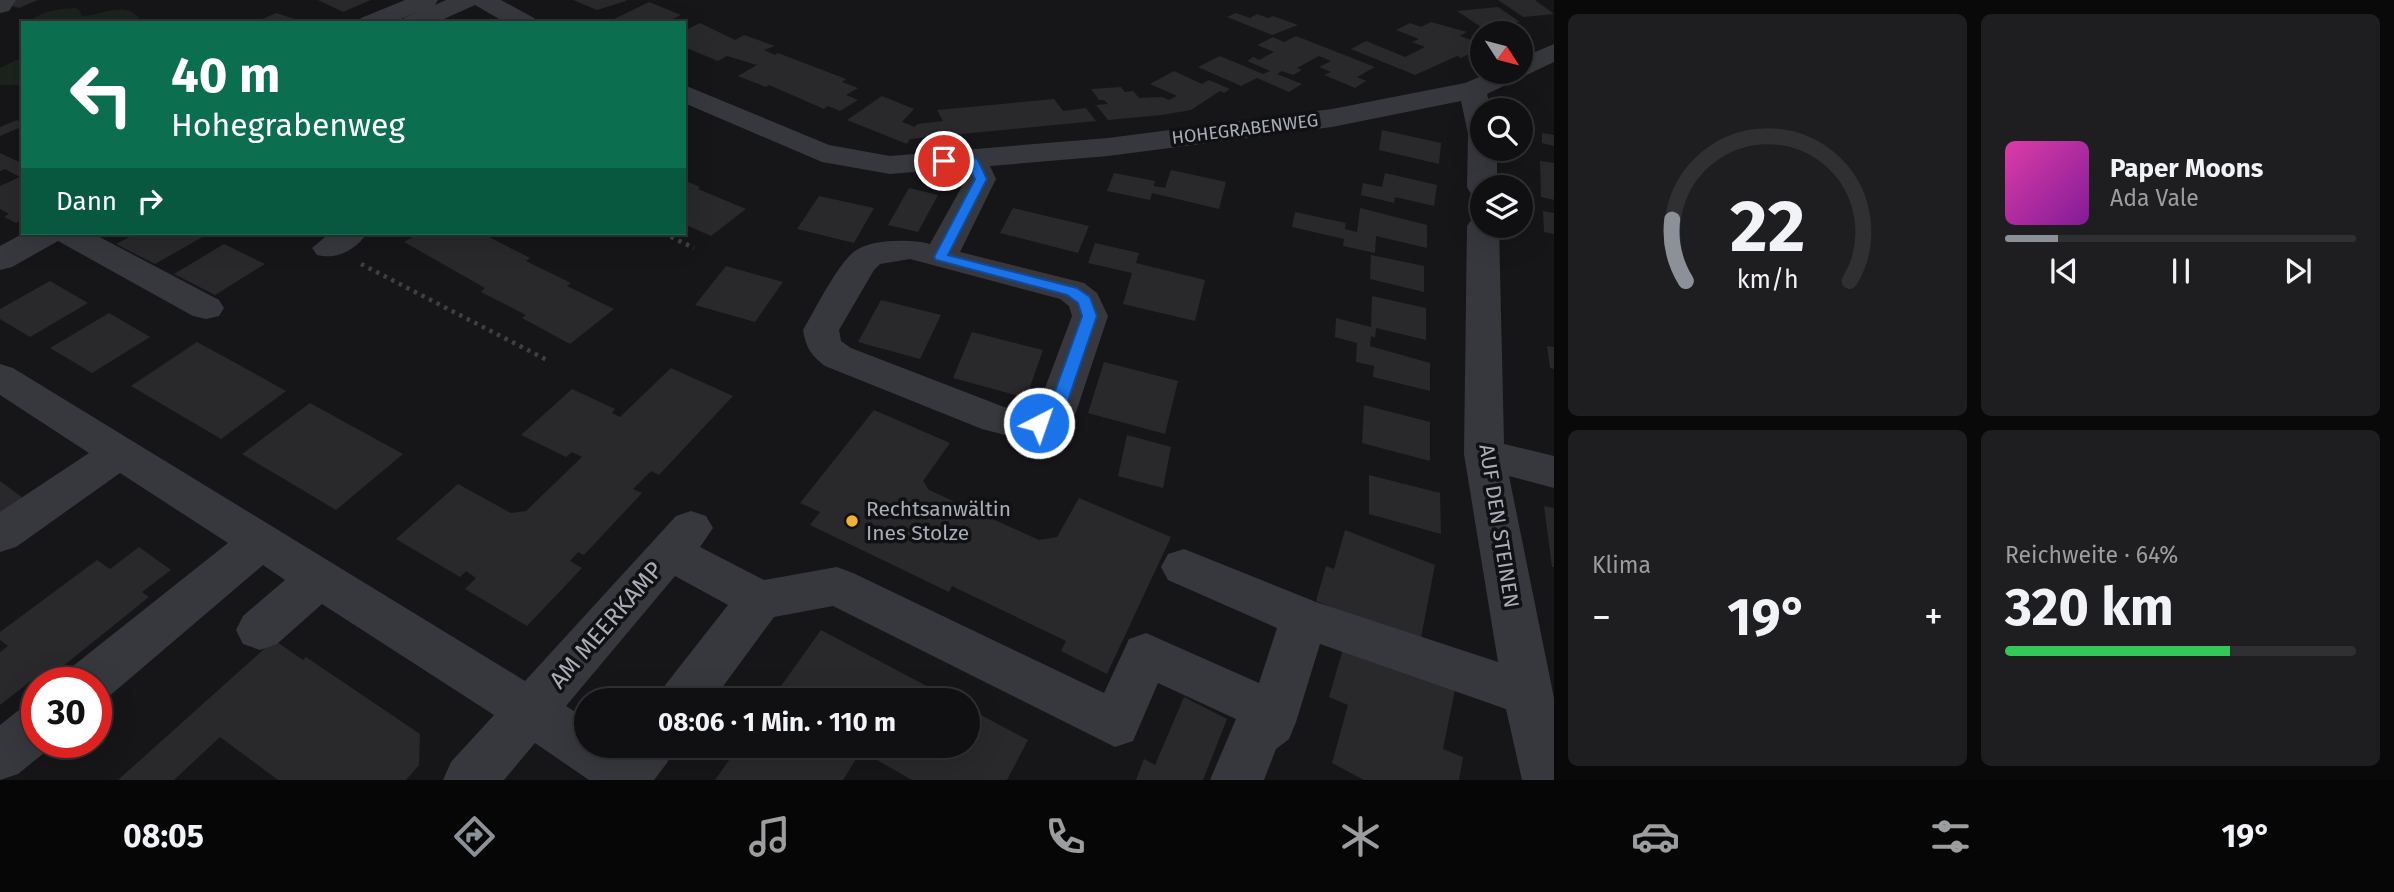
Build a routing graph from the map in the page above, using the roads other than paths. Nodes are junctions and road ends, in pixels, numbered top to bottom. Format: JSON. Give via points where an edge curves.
{"nodes":[{"id":1,"x":4,"y":0,"type":"edge"},
{"id":2,"x":426,"y":0,"type":"edge"},
{"id":3,"x":467,"y":0,"type":"edge"},
{"id":4,"x":482,"y":0,"type":"edge"},
{"id":5,"x":0,"y":6,"type":"edge"},
{"id":6,"x":375,"y":21,"type":"edge"},
{"id":7,"x":418,"y":21,"type":"edge"},
{"id":8,"x":521,"y":21,"type":"edge"},
{"id":9,"x":1554,"y":52,"type":"edge"},
{"id":10,"x":1533,"y":62,"type":"edge"},
{"id":11,"x":1487,"y":84,"type":"edge"},
{"id":12,"x":1474,"y":90,"type":"junction"},
{"id":13,"x":686,"y":94,"type":"edge"},
{"id":14,"x":972,"y":160,"type":"junction"},
{"id":15,"x":1482,"y":175,"type":"edge"},
{"id":16,"x":44,"y":235,"type":"edge"},
{"id":17,"x":72,"y":235,"type":"edge"},
{"id":18,"x":1483,"y":238,"type":"edge"},
{"id":19,"x":3,"y":255,"type":"edge"},
{"id":20,"x":940,"y":257,"type":"junction"},
{"id":21,"x":206,"y":308,"type":"dead end"},
{"id":22,"x":0,"y":377,"type":"edge"},
{"id":23,"x":120,"y":452,"type":"junction"},
{"id":24,"x":1484,"y":454,"type":"junction"},
{"id":25,"x":1554,"y":472,"type":"edge"},
{"id":26,"x":0,"y":535,"type":"edge"},
{"id":27,"x":261,"y":541,"type":"junction"},
{"id":28,"x":1184,"y":567,"type":"dead end"},
{"id":29,"x":319,"y":578,"type":"junction"},
{"id":30,"x":760,"y":600,"type":"junction"},
{"id":31,"x":1304,"y":618,"type":"junction"},
{"id":32,"x":260,"y":630,"type":"dead end"},
{"id":33,"x":108,"y":667,"type":"edge"},
{"id":34,"x":693,"y":688,"type":"edge"},
{"id":35,"x":1528,"y":694,"type":"junction"},
{"id":36,"x":1242,"y":699,"type":"dead end"},
{"id":37,"x":530,"y":712,"type":"junction"},
{"id":38,"x":21,"y":740,"type":"edge"},
{"id":39,"x":0,"y":757,"type":"edge"},
{"id":40,"x":632,"y":767,"type":"edge"},
{"id":41,"x":470,"y":780,"type":"edge"},
{"id":42,"x":1237,"y":780,"type":"edge"},
{"id":43,"x":1549,"y":780,"type":"edge"}],
"edges":[{"from":1,"to":5,"type":"street"},
{"from":2,"to":6,"type":"street"},
{"from":3,"to":7,"type":"street"},
{"from":4,"to":8,"type":"street"},
{"from":9,"to":10,"type":"street"},
{"from":11,"to":12,"type":"street","name":"HOHEGRABENWEG"},
{"from":12,"to":14,"type":"street","name":"HOHEGRABENWEG","via":[[1332,118]]},
{"from":12,"to":15,"type":"street","via":[[1482,134]]},
{"from":13,"to":14,"type":"street","name":"HOHEGRABENWEG","via":[[822,153],[890,165]]},
{"from":14,"to":20,"type":"street","via":[[981,179]]},
{"from":16,"to":19,"type":"street"},
{"from":17,"to":21,"type":"street"},
{"from":18,"to":24,"type":"street","name":"AUF DEN STEINEN"},
{"from":20,"to":20,"type":"street","via":[[910,249],[869,256],[821,330],[824,346],[838,357],[996,419],[1021,425],[1039,423],[1056,412],[1090,316],[1085,301],[1072,291]]},
{"from":22,"to":23,"type":"street"},
{"from":23,"to":26,"type":"street"},
{"from":23,"to":27,"type":"street"},
{"from":24,"to":25,"type":"street"},
{"from":24,"to":35,"type":"street","name":"AUF DEN STEINEN"},
{"from":27,"to":29,"type":"street"},
{"from":27,"to":33,"type":"street"},
{"from":28,"to":31,"type":"street"},
{"from":29,"to":32,"type":"street"},
{"from":29,"to":37,"type":"street"},
{"from":30,"to":34,"type":"street"},
{"from":30,"to":36,"type":"street","via":[[837,586],[1115,724],[1146,654]]},
{"from":30,"to":37,"type":"street","name":"AM MEERKAMP","via":[[680,540]]},
{"from":31,"to":35,"type":"street"},
{"from":31,"to":42,"type":"street","via":[[1271,722],[1256,733]]},
{"from":35,"to":43,"type":"street","name":"AUF DEN STEINEN"},
{"from":37,"to":40,"type":"street"},
{"from":37,"to":41,"type":"street","name":"AM MEERKAMP"},
{"from":38,"to":39,"type":"street"}]}
